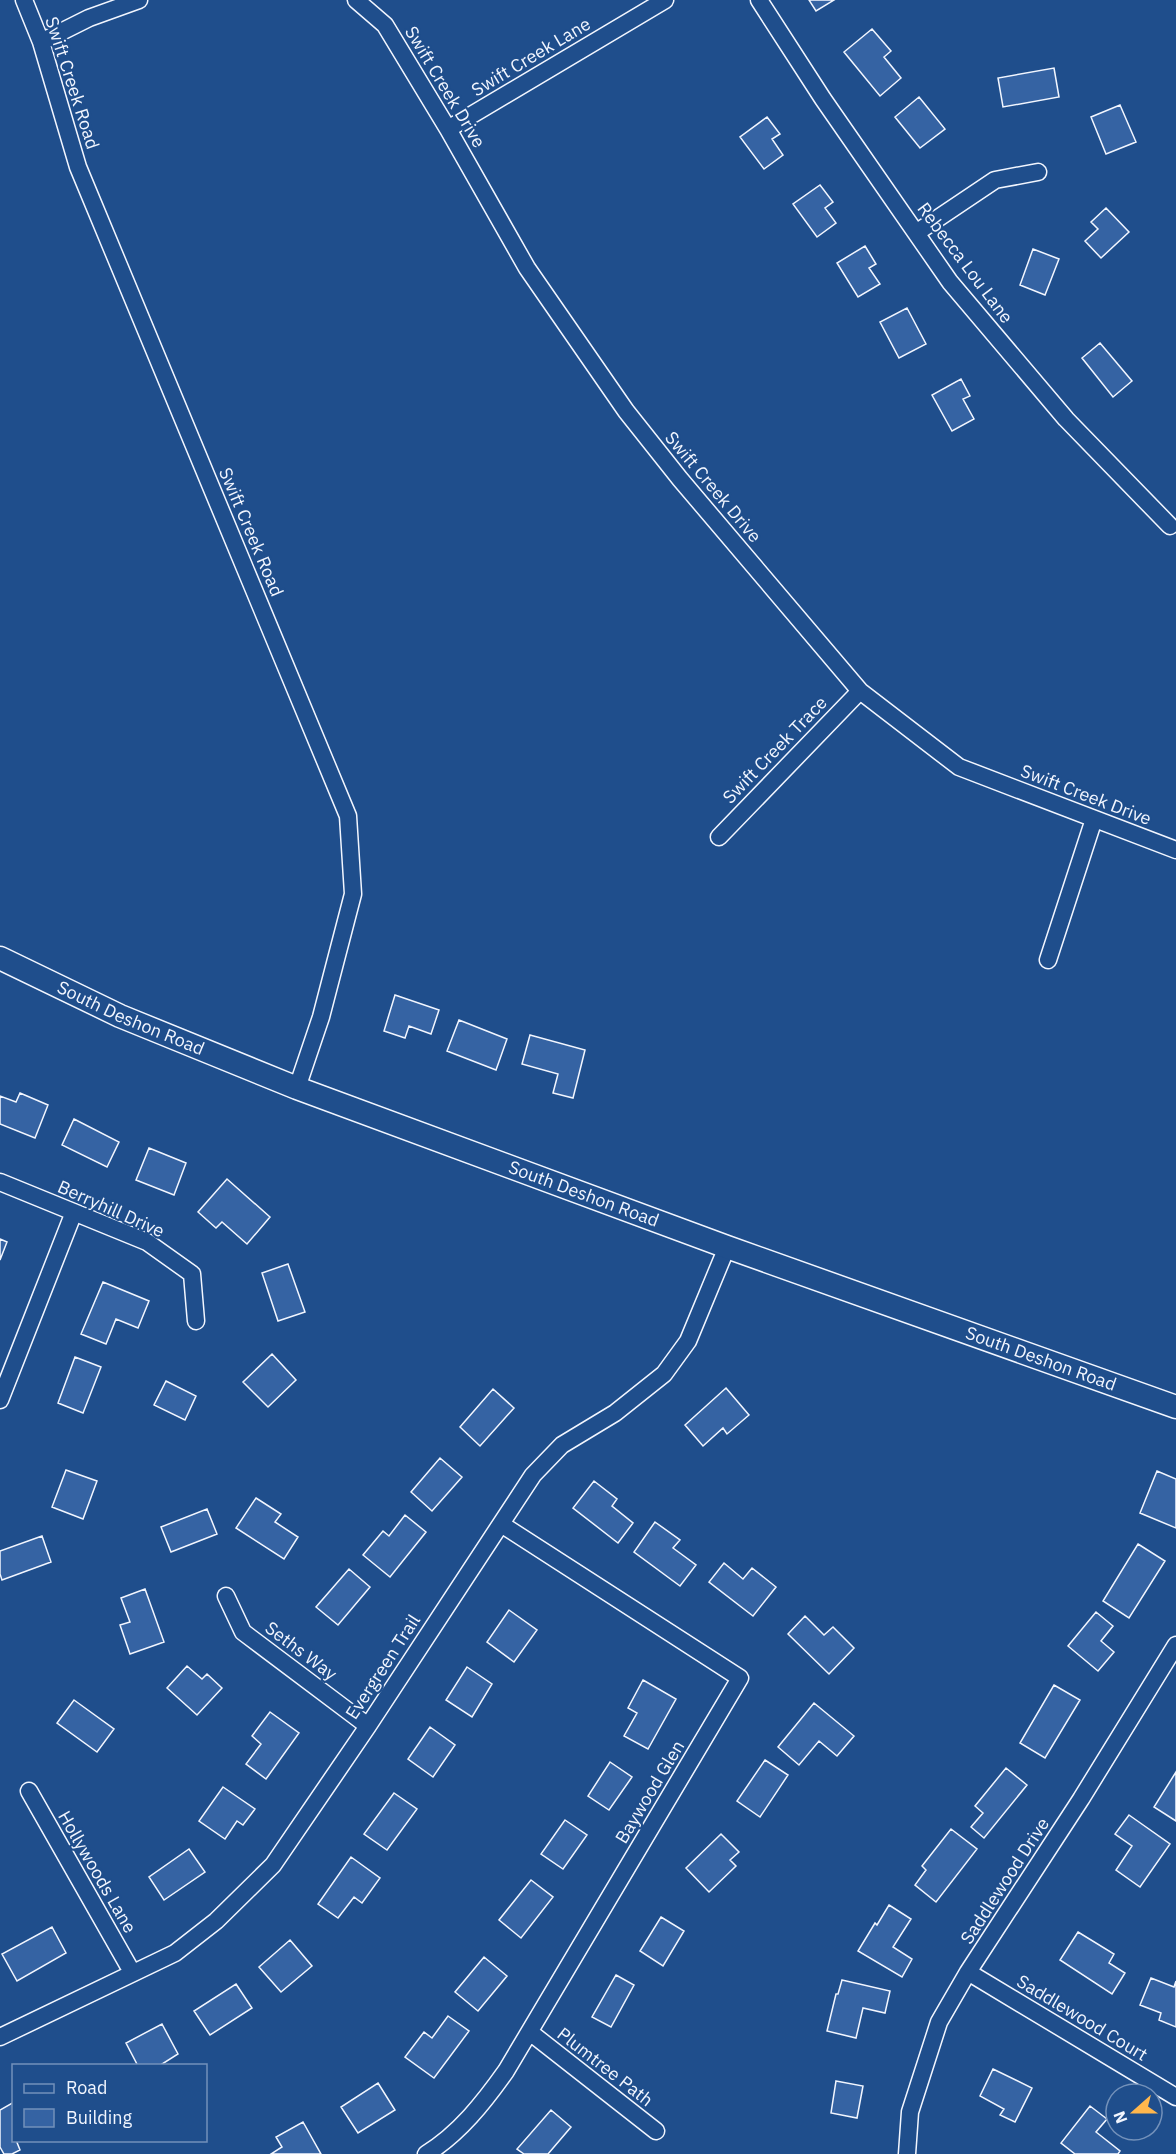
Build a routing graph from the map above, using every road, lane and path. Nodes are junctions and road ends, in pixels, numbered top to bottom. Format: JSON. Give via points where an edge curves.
{"nodes":[{"id":1,"x":24,"y":0,"type":"edge"},
{"id":2,"x":139,"y":0,"type":"edge"},
{"id":3,"x":356,"y":0,"type":"edge"},
{"id":4,"x":665,"y":0,"type":"edge"},
{"id":5,"x":759,"y":0,"type":"edge"},
{"id":6,"x":41,"y":42,"type":"junction"},
{"id":7,"x":448,"y":129,"type":"junction"},
{"id":8,"x":1038,"y":172,"type":"dead end"},
{"id":9,"x":916,"y":233,"type":"junction"},
{"id":10,"x":1170,"y":526,"type":"dead end"},
{"id":11,"x":860,"y":691,"type":"junction"},
{"id":12,"x":1094,"y":819,"type":"junction"},
{"id":13,"x":719,"y":837,"type":"dead end"},
{"id":14,"x":1176,"y":850,"type":"edge"},
{"id":15,"x":0,"y":958,"type":"edge"},
{"id":16,"x":1048,"y":960,"type":"dead end"},
{"id":17,"x":297,"y":1088,"type":"junction"},
{"id":18,"x":0,"y":1182,"type":"edge"},
{"id":19,"x":74,"y":1212,"type":"junction"},
{"id":20,"x":727,"y":1247,"type":"junction"},
{"id":21,"x":196,"y":1321,"type":"dead end"},
{"id":22,"x":0,"y":1400,"type":"edge"},
{"id":23,"x":1176,"y":1407,"type":"edge"},
{"id":24,"x":501,"y":1524,"type":"junction"},
{"id":25,"x":226,"y":1596,"type":"dead end"},
{"id":26,"x":1176,"y":1646,"type":"edge"},
{"id":27,"x":368,"y":1726,"type":"junction"},
{"id":28,"x":29,"y":1791,"type":"dead end"},
{"id":29,"x":132,"y":1972,"type":"junction"},
{"id":30,"x":968,"y":1972,"type":"junction"},
{"id":31,"x":531,"y":2033,"type":"junction"},
{"id":32,"x":0,"y":2037,"type":"edge"},
{"id":33,"x":1176,"y":2097,"type":"edge"},
{"id":34,"x":656,"y":2131,"type":"dead end"},
{"id":35,"x":426,"y":2154,"type":"edge"},
{"id":36,"x":907,"y":2154,"type":"edge"}],
"edges":[{"from":1,"to":6,"type":"street","name":"Swift Creek Road"},
{"from":2,"to":6,"type":"street","via":[[89,18]]},
{"from":3,"to":7,"type":"street","name":"Swift Creek Drive","via":[[385,25]]},
{"from":4,"to":7,"type":"street","name":"Swift Creek Lane"},
{"from":5,"to":9,"type":"street","name":"Rebecca Lou Lane"},
{"from":6,"to":17,"type":"street","name":"Swift Creek Road","via":[[78,167],[348,816],[353,894],[321,1017]]},
{"from":7,"to":11,"type":"street","name":"Swift Creek Drive","via":[[526,268],[626,411]]},
{"from":8,"to":9,"type":"street","via":[[996,180]]},
{"from":9,"to":10,"type":"street","name":"Rebecca Lou Lane","via":[[950,282],[1066,419]]},
{"from":11,"to":12,"type":"street","name":"Swift Creek Drive","via":[[959,767]]},
{"from":11,"to":13,"type":"street","name":"Swift Creek Trace"},
{"from":12,"to":14,"type":"street","name":"Swift Creek Drive"},
{"from":12,"to":16,"type":"street"},
{"from":15,"to":17,"type":"street","name":"South Deshon Road","via":[[120,1016]]},
{"from":17,"to":20,"type":"street","name":"South Deshon Road"},
{"from":18,"to":19,"type":"street","name":"Berryhill Drive"},
{"from":19,"to":21,"type":"street","name":"Berryhill Drive","via":[[147,1242],[192,1274]]},
{"from":19,"to":22,"type":"street"},
{"from":20,"to":23,"type":"street","name":"South Deshon Road"},
{"from":20,"to":24,"type":"street","name":"Evergreen Trail","via":[[688,1341],[664,1374],[615,1413],[562,1445],[533,1475]]},
{"from":24,"to":27,"type":"street","name":"Evergreen Trail"},
{"from":24,"to":31,"type":"street","name":"Baywood Glen","via":[[740,1678]]},
{"from":25,"to":27,"type":"street","name":"Seths Way","via":[[243,1632]]},
{"from":26,"to":30,"type":"street","name":"Saddlewood Drive"},
{"from":27,"to":29,"type":"street","name":"Evergreen Trail","via":[[273,1865],[216,1921],[175,1953]]},
{"from":28,"to":29,"type":"street","name":"Hollywoods Lane"},
{"from":29,"to":32,"type":"street","name":"Evergreen Trail"},
{"from":30,"to":33,"type":"street","name":"Saddlewood Court"},
{"from":30,"to":36,"type":"street","name":"Saddlewood Drive","via":[[939,2022],[910,2112]]},
{"from":31,"to":34,"type":"street","name":"Plumtree Path"},
{"from":31,"to":35,"type":"street","name":"Baywood Glen","via":[[482,2105]]}]}
